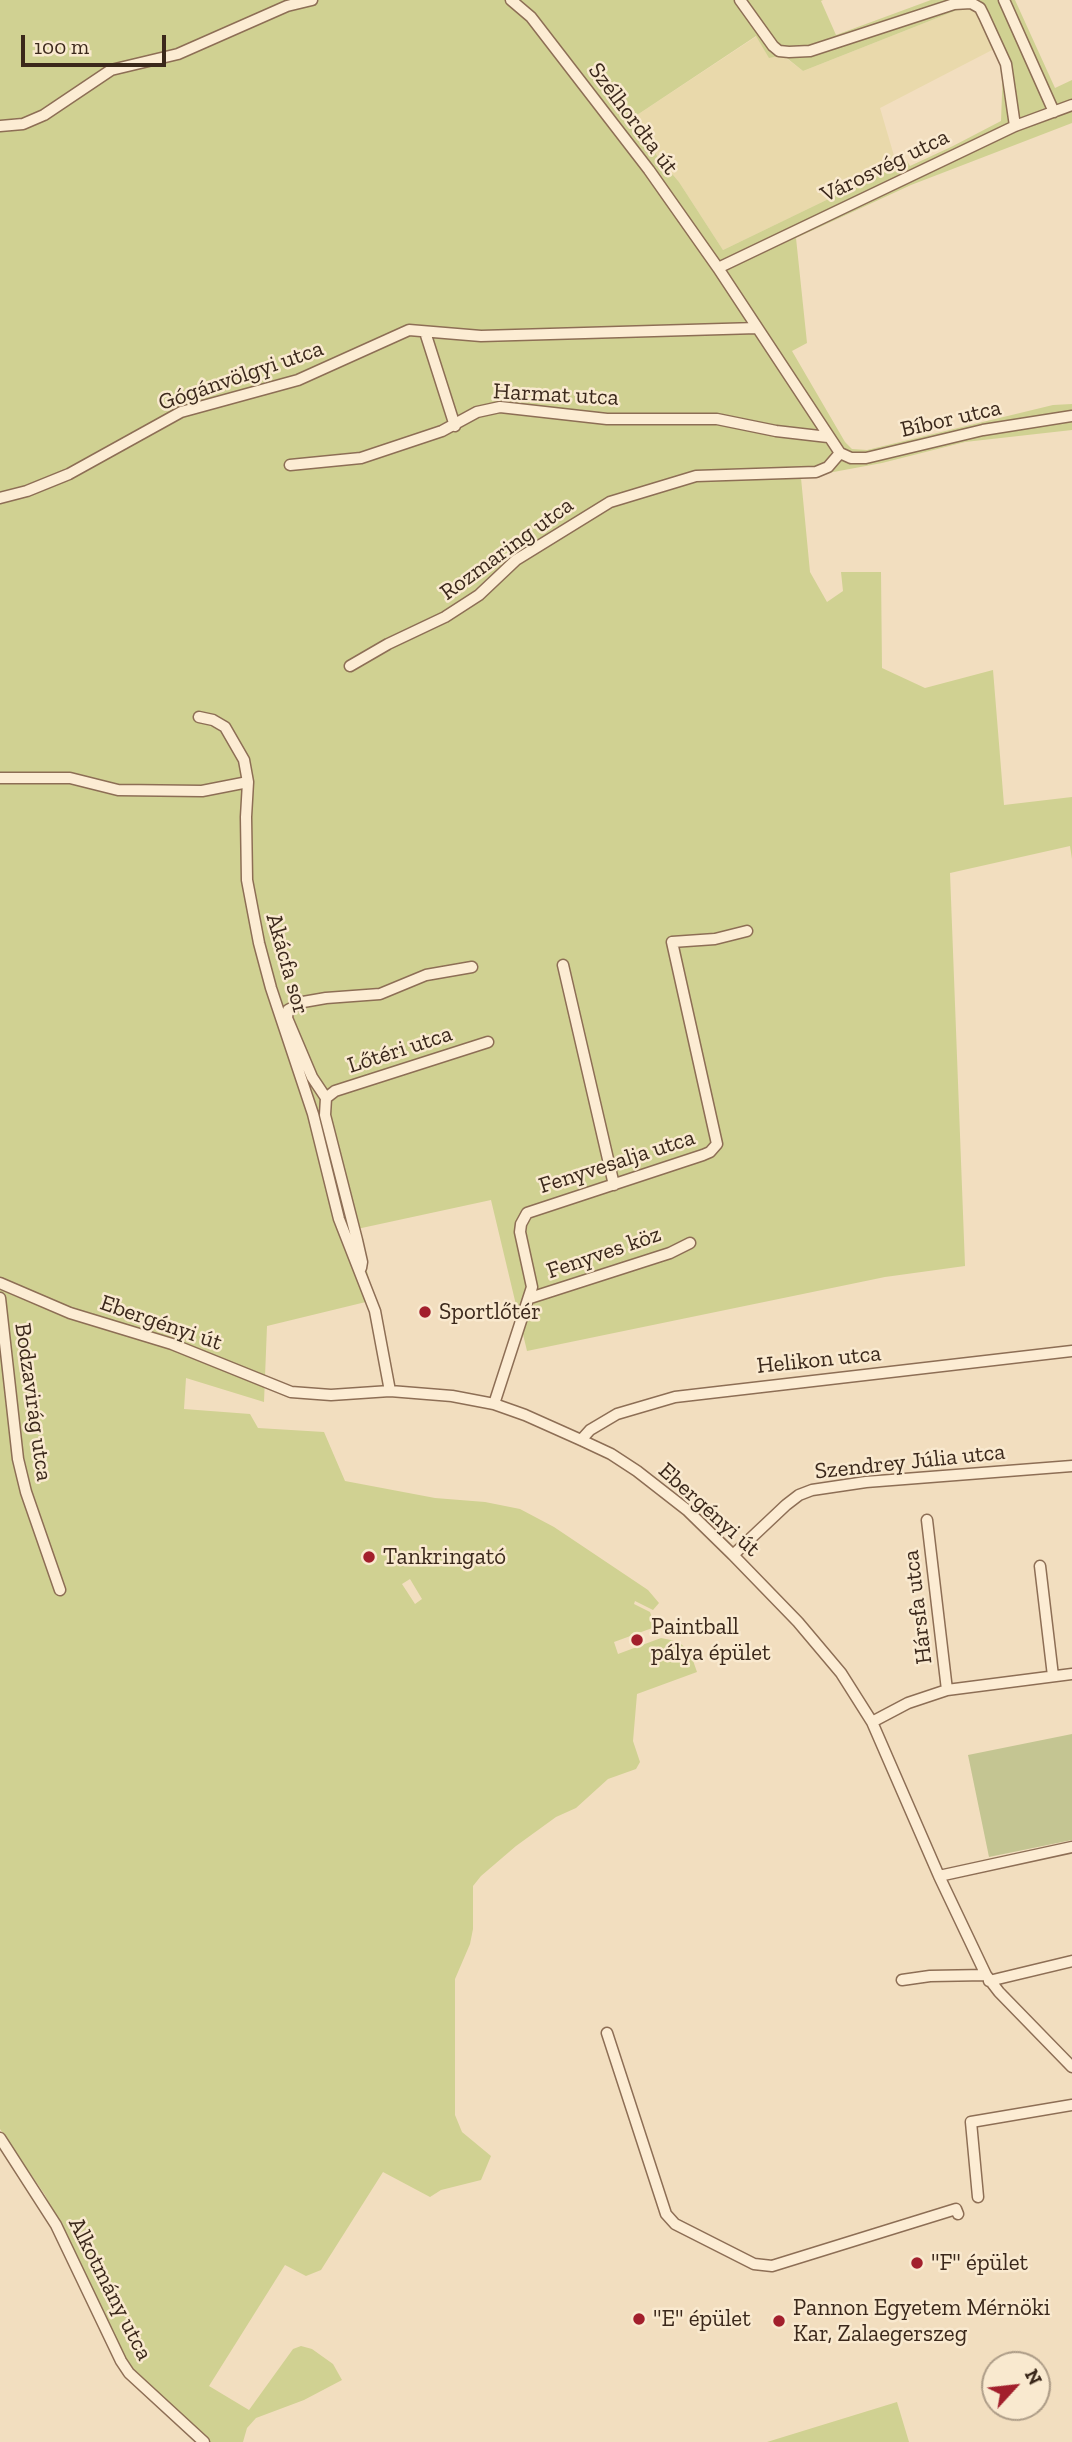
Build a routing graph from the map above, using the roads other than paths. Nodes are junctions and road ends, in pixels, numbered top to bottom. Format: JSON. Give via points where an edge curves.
{"nodes":[{"id":1,"x":312,"y":0,"type":"edge"},
{"id":2,"x":511,"y":0,"type":"edge"},
{"id":3,"x":740,"y":0,"type":"edge"},
{"id":4,"x":1004,"y":0,"type":"edge"},
{"id":5,"x":1072,"y":105,"type":"edge"},
{"id":6,"x":1054,"y":112,"type":"junction"},
{"id":7,"x":0,"y":126,"type":"edge"},
{"id":8,"x":1015,"y":126,"type":"junction"},
{"id":9,"x":718,"y":268,"type":"junction"},
{"id":10,"x":757,"y":328,"type":"junction"},
{"id":11,"x":425,"y":332,"type":"junction"},
{"id":12,"x":1072,"y":416,"type":"edge"},
{"id":13,"x":454,"y":426,"type":"junction"},
{"id":14,"x":828,"y":437,"type":"junction"},
{"id":15,"x":840,"y":453,"type":"junction"},
{"id":16,"x":290,"y":465,"type":"dead end"},
{"id":17,"x":0,"y":498,"type":"edge"},
{"id":18,"x":349,"y":666,"type":"dead end"},
{"id":19,"x":199,"y":717,"type":"dead end"},
{"id":20,"x":0,"y":778,"type":"edge"},
{"id":21,"x":248,"y":782,"type":"junction"},
{"id":22,"x":747,"y":930,"type":"dead end"},
{"id":23,"x":563,"y":965,"type":"dead end"},
{"id":24,"x":472,"y":967,"type":"dead end"},
{"id":25,"x":488,"y":1042,"type":"dead end"},
{"id":26,"x":326,"y":1098,"type":"junction"},
{"id":27,"x":614,"y":1185,"type":"junction"},
{"id":28,"x":690,"y":1243,"type":"dead end"},
{"id":29,"x":360,"y":1272,"type":"junction"},
{"id":30,"x":1,"y":1290,"type":"edge"},
{"id":31,"x":530,"y":1298,"type":"junction"},
{"id":32,"x":1072,"y":1351,"type":"edge"},
{"id":33,"x":390,"y":1391,"type":"junction"},
{"id":34,"x":494,"y":1404,"type":"junction"},
{"id":35,"x":581,"y":1440,"type":"junction"},
{"id":36,"x":1072,"y":1466,"type":"edge"},
{"id":37,"x":927,"y":1520,"type":"dead end"},
{"id":38,"x":733,"y":1555,"type":"junction"},
{"id":39,"x":1040,"y":1566,"type":"dead end"},
{"id":40,"x":60,"y":1590,"type":"dead end"},
{"id":41,"x":1072,"y":1674,"type":"edge"},
{"id":42,"x":1053,"y":1676,"type":"junction"},
{"id":43,"x":947,"y":1690,"type":"junction"},
{"id":44,"x":872,"y":1722,"type":"junction"},
{"id":45,"x":1072,"y":1847,"type":"edge"},
{"id":46,"x":939,"y":1876,"type":"junction"},
{"id":47,"x":1072,"y":1961,"type":"edge"},
{"id":48,"x":987,"y":1978,"type":"junction"},
{"id":49,"x":902,"y":1980,"type":"dead end"},
{"id":50,"x":607,"y":2033,"type":"dead end"},
{"id":51,"x":1072,"y":2067,"type":"edge"},
{"id":52,"x":1072,"y":2105,"type":"edge"},
{"id":53,"x":0,"y":2138,"type":"edge"},
{"id":54,"x":978,"y":2197,"type":"dead end"},
{"id":55,"x":958,"y":2214,"type":"dead end"},
{"id":56,"x":204,"y":2442,"type":"edge"}],
"edges":[{"from":1,"to":7,"type":"street","via":[[287,6],[178,54],[119,68],[29,122]]},
{"from":2,"to":9,"type":"street","name":"Szélhordta út","via":[[555,48]]},
{"from":3,"to":8,"type":"street","via":[[773,47],[789,52],[823,47],[954,4],[971,3],[980,8],[1009,71]]},
{"from":4,"to":6,"type":"street"},
{"from":5,"to":6,"type":"street","name":"Városvég utca"},
{"from":6,"to":8,"type":"street","name":"Városvég utca"},
{"from":8,"to":9,"type":"street","name":"Városvég utca"},
{"from":9,"to":10,"type":"street"},
{"from":10,"to":11,"type":"street","name":"Gógánvölgyi utca","via":[[481,336]]},
{"from":10,"to":14,"type":"street"},
{"from":11,"to":13,"type":"street"},
{"from":11,"to":17,"type":"street","name":"Gógánvölgyi utca","via":[[409,330],[298,380],[181,412],[69,474]]},
{"from":12,"to":15,"type":"street","name":"Bíbor utca","via":[[982,430],[866,458]]},
{"from":13,"to":14,"type":"street","name":"Harmat utca","via":[[477,412],[500,407],[607,419],[717,419]]},
{"from":13,"to":16,"type":"street","name":"Harmat utca","via":[[361,458]]},
{"from":14,"to":15,"type":"street"},
{"from":15,"to":18,"type":"street","name":"Rozmaring utca","via":[[828,467],[816,472],[696,475],[610,502],[516,560],[479,595],[445,617]]},
{"from":19,"to":21,"type":"street","name":"Akácfa sor","via":[[225,727],[244,761]]},
{"from":20,"to":21,"type":"street","via":[[70,778],[118,790],[202,790]]},
{"from":21,"to":29,"type":"street","name":"Akácfa sor","via":[[247,880],[259,943],[313,1114],[339,1219]]},
{"from":22,"to":27,"type":"street","name":"Fenyvesalja utca","via":[[715,939],[672,942],[717,1144],[703,1155]]},
{"from":23,"to":27,"type":"street"},
{"from":24,"to":26,"type":"street","via":[[426,975],[380,993],[303,1002],[288,1010],[287,1018],[312,1077]]},
{"from":25,"to":26,"type":"street","name":"Lőtéri utca","via":[[335,1091]]},
{"from":26,"to":29,"type":"street","via":[[325,1115],[362,1262]]},
{"from":27,"to":31,"type":"street","name":"Fenyvesalja utca","via":[[534,1210],[523,1218],[520,1232],[531,1279]]},
{"from":28,"to":31,"type":"street","name":"Fenyves köz"},
{"from":29,"to":33,"type":"street","name":"Akácfa sor","via":[[375,1311]]},
{"from":30,"to":33,"type":"street","name":"Ebergényi út","via":[[172,1344],[291,1392]]},
{"from":30,"to":40,"type":"street","name":"Bodzavirág utca","via":[[18,1459]]},
{"from":31,"to":34,"type":"street","name":"Fenyvesalja utca"},
{"from":32,"to":35,"type":"street","name":"Helikon utca","via":[[675,1397],[617,1414]]},
{"from":33,"to":34,"type":"street","name":"Ebergényi út"},
{"from":34,"to":35,"type":"street","name":"Ebergényi út"},
{"from":35,"to":38,"type":"street","name":"Ebergényi út","via":[[611,1454],[664,1491]]},
{"from":36,"to":38,"type":"street","name":"Szendrey Júlia utca","via":[[813,1490],[786,1504]]},
{"from":37,"to":43,"type":"street","name":"Hársfa utca"},
{"from":38,"to":44,"type":"street","name":"Ebergényi út","via":[[822,1649]]},
{"from":39,"to":42,"type":"street"},
{"from":41,"to":42,"type":"street"},
{"from":42,"to":43,"type":"street"},
{"from":43,"to":44,"type":"street"},
{"from":44,"to":46,"type":"street","name":"Ebergényi út"},
{"from":45,"to":46,"type":"street"},
{"from":46,"to":48,"type":"street","name":"Ebergényi út"},
{"from":47,"to":48,"type":"street"},
{"from":48,"to":49,"type":"street"},
{"from":48,"to":51,"type":"street","name":"Ebergényi út"},
{"from":50,"to":55,"type":"street","via":[[666,2214],[675,2224],[754,2264],[772,2266],[956,2209]]},
{"from":52,"to":54,"type":"street","via":[[971,2122]]},
{"from":53,"to":56,"type":"street","name":"Alkotmány utca","via":[[56,2225],[129,2373]]}]}
